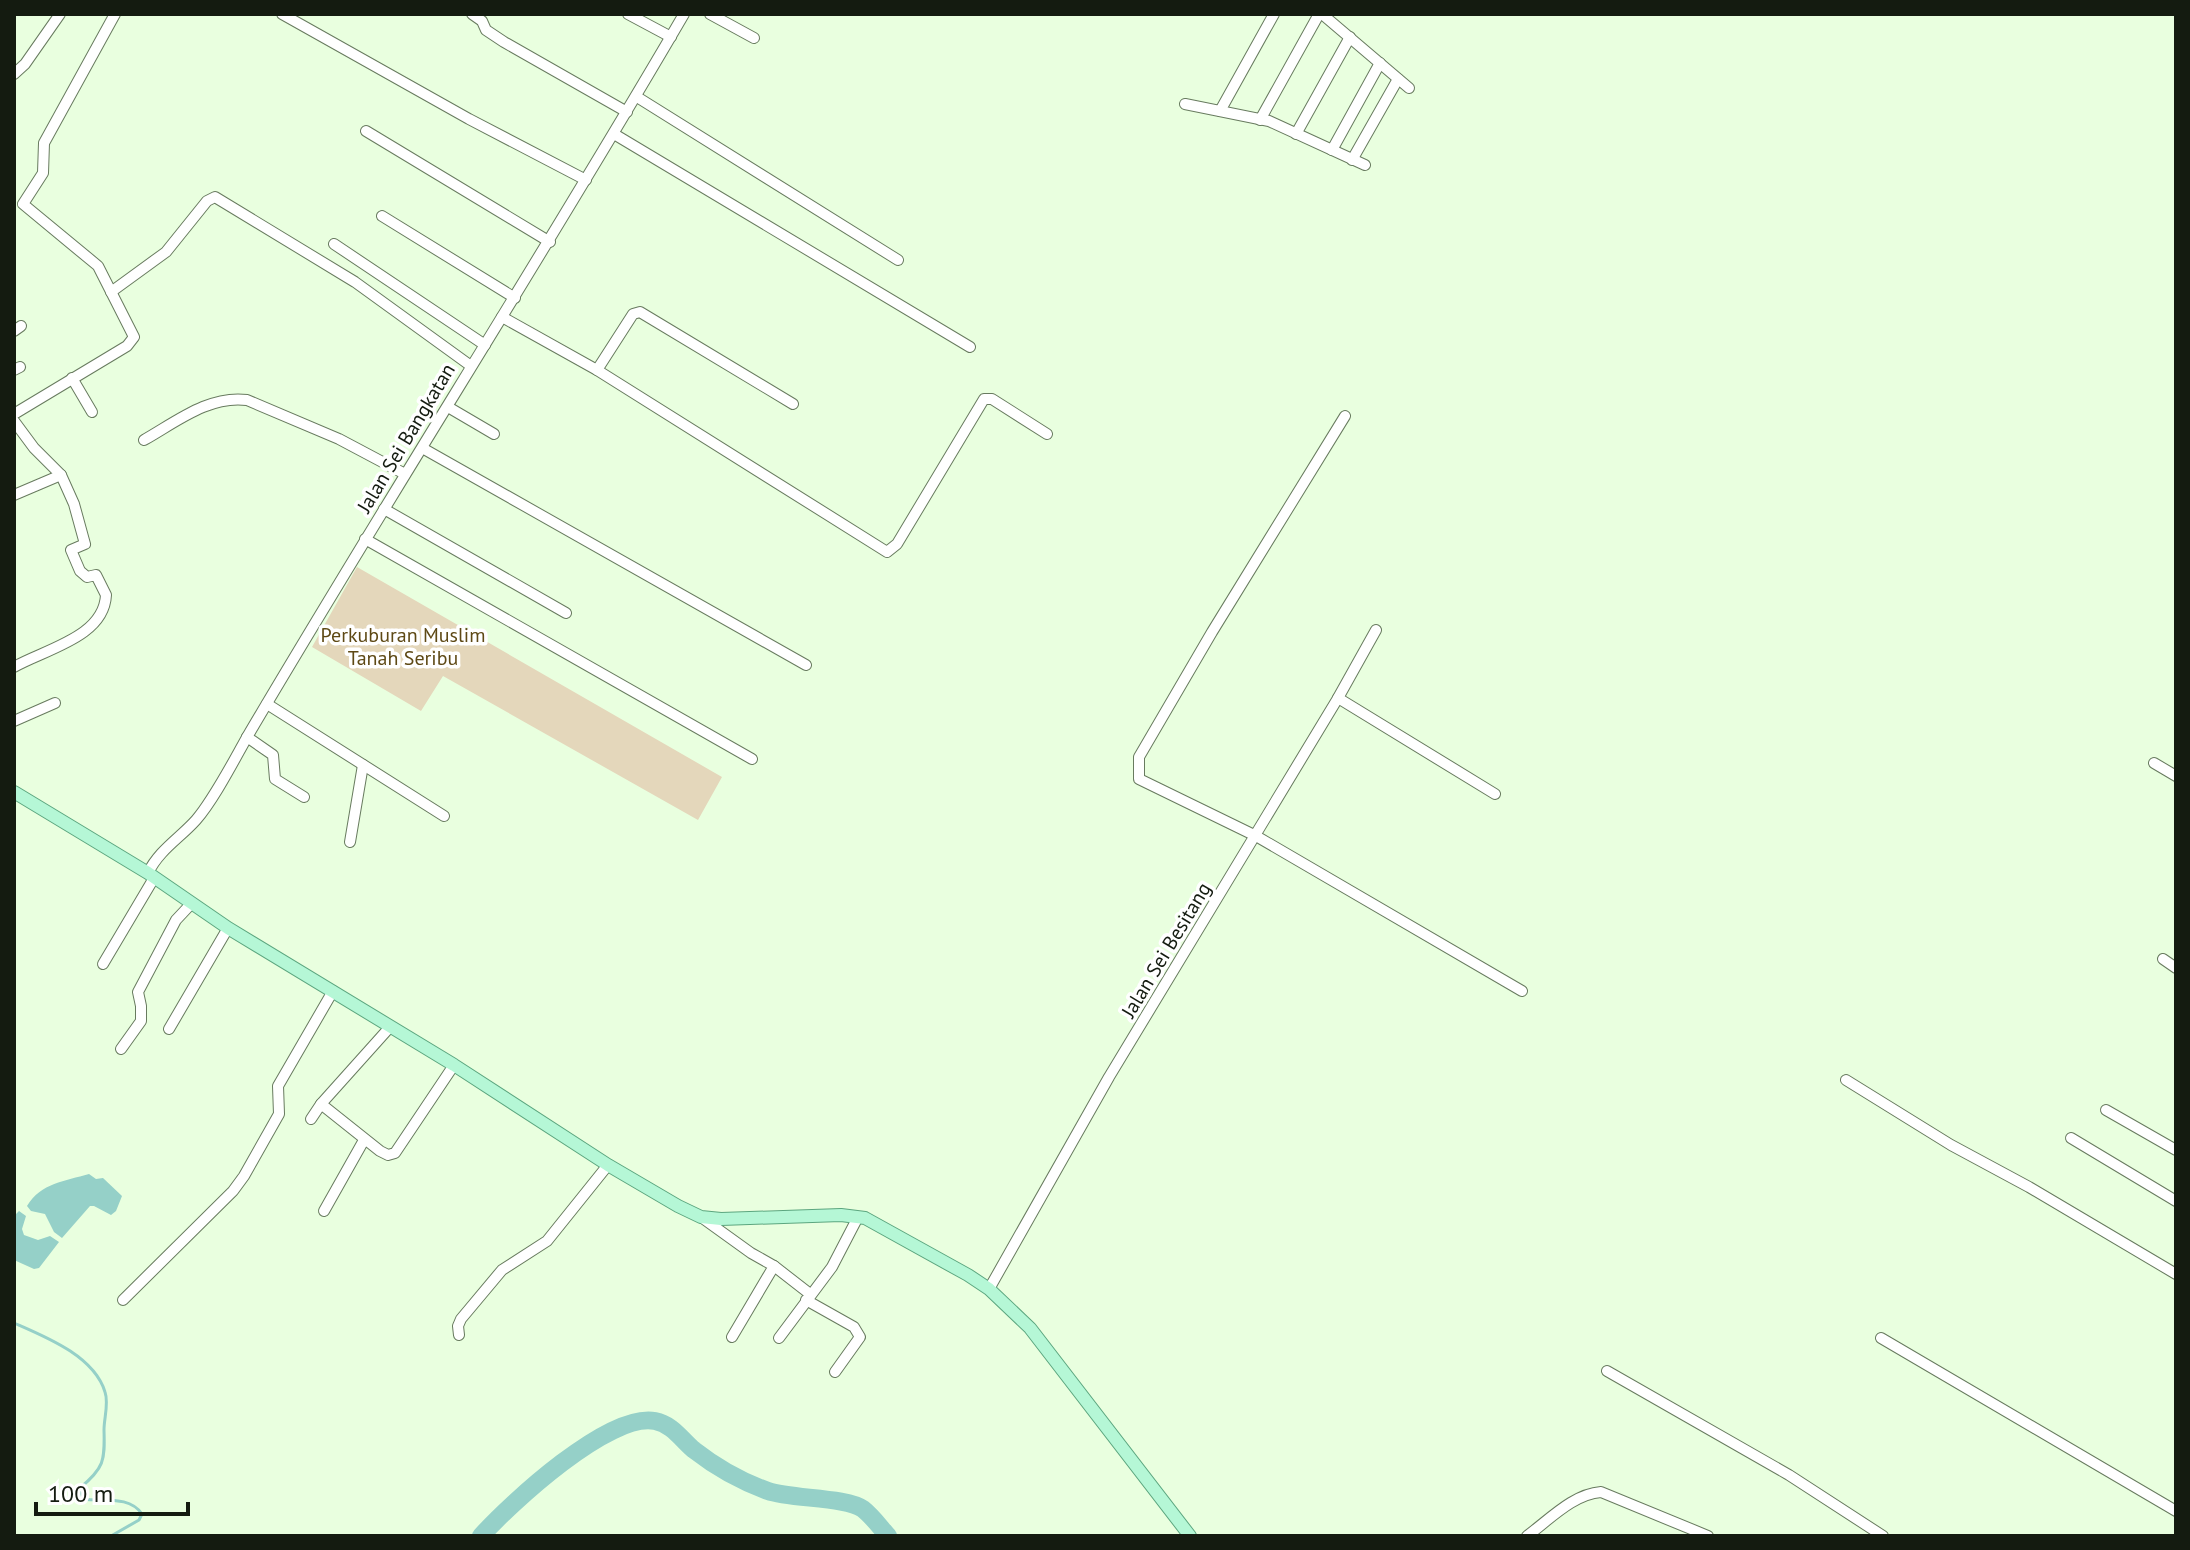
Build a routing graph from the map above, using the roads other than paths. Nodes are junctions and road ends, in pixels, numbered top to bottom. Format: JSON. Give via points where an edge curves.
{"nodes":[{"id":1,"x":60,"y":14,"type":"edge"},
{"id":2,"x":115,"y":14,"type":"edge"},
{"id":3,"x":282,"y":14,"type":"edge"},
{"id":4,"x":472,"y":14,"type":"edge"},
{"id":5,"x":628,"y":14,"type":"edge"},
{"id":6,"x":684,"y":14,"type":"edge"},
{"id":7,"x":710,"y":14,"type":"edge"},
{"id":8,"x":1274,"y":14,"type":"edge"},
{"id":9,"x":1321,"y":14,"type":"edge"},
{"id":10,"x":671,"y":37,"type":"junction"},
{"id":11,"x":1350,"y":37,"type":"junction"},
{"id":12,"x":754,"y":38,"type":"dead end"},
{"id":13,"x":1380,"y":63,"type":"junction"},
{"id":14,"x":14,"y":74,"type":"edge"},
{"id":15,"x":1398,"y":79,"type":"junction"},
{"id":16,"x":1409,"y":88,"type":"dead end"},
{"id":17,"x":637,"y":97,"type":"junction"},
{"id":18,"x":1185,"y":104,"type":"dead end"},
{"id":19,"x":1220,"y":111,"type":"junction"},
{"id":20,"x":627,"y":112,"type":"junction"},
{"id":21,"x":1260,"y":120,"type":"junction"},
{"id":22,"x":366,"y":131,"type":"dead end"},
{"id":23,"x":614,"y":134,"type":"junction"},
{"id":24,"x":1296,"y":134,"type":"junction"},
{"id":25,"x":1332,"y":150,"type":"junction"},
{"id":26,"x":1352,"y":160,"type":"junction"},
{"id":27,"x":1365,"y":165,"type":"dead end"},
{"id":28,"x":586,"y":180,"type":"junction"},
{"id":29,"x":382,"y":216,"type":"dead end"},
{"id":30,"x":550,"y":242,"type":"junction"},
{"id":31,"x":334,"y":244,"type":"dead end"},
{"id":32,"x":898,"y":260,"type":"dead end"},
{"id":33,"x":111,"y":292,"type":"junction"},
{"id":34,"x":515,"y":298,"type":"junction"},
{"id":35,"x":502,"y":317,"type":"junction"},
{"id":36,"x":485,"y":345,"type":"junction"},
{"id":37,"x":970,"y":347,"type":"dead end"},
{"id":38,"x":471,"y":366,"type":"junction"},
{"id":39,"x":597,"y":370,"type":"junction"},
{"id":40,"x":72,"y":378,"type":"junction"},
{"id":41,"x":793,"y":404,"type":"dead end"},
{"id":42,"x":448,"y":407,"type":"junction"},
{"id":43,"x":92,"y":412,"type":"dead end"},
{"id":44,"x":14,"y":414,"type":"edge"},
{"id":45,"x":1345,"y":416,"type":"dead end"},
{"id":46,"x":14,"y":421,"type":"edge"},
{"id":47,"x":494,"y":434,"type":"dead end"},
{"id":48,"x":1047,"y":434,"type":"dead end"},
{"id":49,"x":144,"y":440,"type":"dead end"},
{"id":50,"x":424,"y":449,"type":"junction"},
{"id":51,"x":405,"y":474,"type":"junction"},
{"id":52,"x":61,"y":475,"type":"junction"},
{"id":53,"x":14,"y":495,"type":"edge"},
{"id":54,"x":384,"y":509,"type":"junction"},
{"id":55,"x":365,"y":539,"type":"junction"},
{"id":56,"x":566,"y":613,"type":"dead end"},
{"id":57,"x":1376,"y":630,"type":"dead end"},
{"id":58,"x":806,"y":665,"type":"dead end"},
{"id":59,"x":14,"y":667,"type":"edge"},
{"id":60,"x":1338,"y":698,"type":"junction"},
{"id":61,"x":55,"y":703,"type":"dead end"},
{"id":62,"x":267,"y":704,"type":"junction"},
{"id":63,"x":14,"y":721,"type":"edge"},
{"id":64,"x":247,"y":737,"type":"junction"},
{"id":65,"x":752,"y":759,"type":"dead end"},
{"id":66,"x":2154,"y":763,"type":"dead end"},
{"id":67,"x":363,"y":765,"type":"junction"},
{"id":68,"x":2176,"y":776,"type":"edge"},
{"id":69,"x":14,"y":792,"type":"edge"},
{"id":70,"x":1495,"y":794,"type":"dead end"},
{"id":71,"x":304,"y":797,"type":"dead end"},
{"id":72,"x":444,"y":816,"type":"dead end"},
{"id":73,"x":1256,"y":836,"type":"junction"},
{"id":74,"x":350,"y":842,"type":"dead end"},
{"id":75,"x":151,"y":876,"type":"junction"},
{"id":76,"x":191,"y":904,"type":"junction"},
{"id":77,"x":228,"y":928,"type":"junction"},
{"id":78,"x":2163,"y":959,"type":"dead end"},
{"id":79,"x":103,"y":964,"type":"dead end"},
{"id":80,"x":2176,"y":968,"type":"edge"},
{"id":81,"x":333,"y":991,"type":"junction"},
{"id":82,"x":1522,"y":991,"type":"dead end"},
{"id":83,"x":390,"y":1027,"type":"junction"},
{"id":84,"x":169,"y":1029,"type":"dead end"},
{"id":85,"x":121,"y":1049,"type":"dead end"},
{"id":86,"x":454,"y":1065,"type":"junction"},
{"id":87,"x":1846,"y":1080,"type":"dead end"},
{"id":88,"x":321,"y":1104,"type":"junction"},
{"id":89,"x":2106,"y":1110,"type":"dead end"},
{"id":90,"x":311,"y":1119,"type":"dead end"},
{"id":91,"x":2071,"y":1138,"type":"dead end"},
{"id":92,"x":364,"y":1140,"type":"junction"},
{"id":93,"x":2176,"y":1150,"type":"edge"},
{"id":94,"x":608,"y":1165,"type":"junction"},
{"id":95,"x":2176,"y":1201,"type":"edge"},
{"id":96,"x":324,"y":1211,"type":"dead end"},
{"id":97,"x":701,"y":1217,"type":"junction"},
{"id":98,"x":858,"y":1217,"type":"junction"},
{"id":99,"x":774,"y":1266,"type":"junction"},
{"id":100,"x":2176,"y":1274,"type":"edge"},
{"id":101,"x":989,"y":1289,"type":"junction"},
{"id":102,"x":808,"y":1297,"type":"junction"},
{"id":103,"x":123,"y":1300,"type":"dead end"},
{"id":104,"x":459,"y":1335,"type":"dead end"},
{"id":105,"x":732,"y":1337,"type":"dead end"},
{"id":106,"x":779,"y":1338,"type":"dead end"},
{"id":107,"x":1881,"y":1338,"type":"dead end"},
{"id":108,"x":1607,"y":1371,"type":"dead end"},
{"id":109,"x":835,"y":1372,"type":"dead end"},
{"id":110,"x":2176,"y":1511,"type":"edge"},
{"id":111,"x":1190,"y":1536,"type":"edge"},
{"id":112,"x":1527,"y":1536,"type":"edge"},
{"id":113,"x":1708,"y":1536,"type":"edge"},
{"id":114,"x":1883,"y":1536,"type":"edge"}],
"edges":[{"from":1,"to":14,"type":"street"},
{"from":2,"to":33,"type":"street","via":[[44,143],[43,173],[23,204],[98,266]]},
{"from":3,"to":28,"type":"street"},
{"from":4,"to":20,"type":"street","via":[[504,42]]},
{"from":5,"to":10,"type":"street"},
{"from":6,"to":10,"type":"street","name":"Jalan Sei Bangkatan"},
{"from":7,"to":12,"type":"street"},
{"from":8,"to":19,"type":"street"},
{"from":9,"to":11,"type":"street"},
{"from":9,"to":21,"type":"street"},
{"from":10,"to":17,"type":"street","name":"Jalan Sei Bangkatan"},
{"from":11,"to":13,"type":"street"},
{"from":11,"to":24,"type":"street"},
{"from":13,"to":15,"type":"street"},
{"from":13,"to":25,"type":"street"},
{"from":15,"to":16,"type":"street"},
{"from":15,"to":26,"type":"street"},
{"from":17,"to":20,"type":"street","name":"Jalan Sei Bangkatan"},
{"from":17,"to":32,"type":"street"},
{"from":18,"to":19,"type":"street"},
{"from":19,"to":21,"type":"street"},
{"from":20,"to":23,"type":"street","name":"Jalan Sei Bangkatan"},
{"from":21,"to":24,"type":"street"},
{"from":22,"to":30,"type":"street"},
{"from":23,"to":28,"type":"street","name":"Jalan Sei Bangkatan"},
{"from":23,"to":37,"type":"street"},
{"from":24,"to":25,"type":"street"},
{"from":25,"to":26,"type":"street"},
{"from":26,"to":27,"type":"street"},
{"from":28,"to":30,"type":"street","name":"Jalan Sei Bangkatan"},
{"from":29,"to":34,"type":"street"},
{"from":30,"to":34,"type":"street","name":"Jalan Sei Bangkatan"},
{"from":31,"to":36,"type":"street"},
{"from":33,"to":38,"type":"street","via":[[166,252],[215,197],[355,282]]},
{"from":33,"to":40,"type":"street","via":[[134,337]]},
{"from":34,"to":35,"type":"street","name":"Jalan Sei Bangkatan"},
{"from":35,"to":36,"type":"street","name":"Jalan Sei Bangkatan"},
{"from":35,"to":39,"type":"street"},
{"from":36,"to":38,"type":"street","name":"Jalan Sei Bangkatan"},
{"from":38,"to":42,"type":"street","name":"Jalan Sei Bangkatan"},
{"from":39,"to":41,"type":"street","via":[[633,314],[640,312]]},
{"from":39,"to":48,"type":"street","via":[[887,552],[897,544],[984,399]]},
{"from":40,"to":43,"type":"street"},
{"from":40,"to":44,"type":"street"},
{"from":42,"to":47,"type":"street"},
{"from":42,"to":50,"type":"street","name":"Jalan Sei Bangkatan"},
{"from":45,"to":73,"type":"street","via":[[1137,766],[1141,782]]},
{"from":46,"to":52,"type":"street"},
{"from":49,"to":51,"type":"street","via":[[211,403],[247,400]]},
{"from":50,"to":51,"type":"street","name":"Jalan Sei Bangkatan"},
{"from":50,"to":58,"type":"street"},
{"from":51,"to":54,"type":"street","name":"Jalan Sei Bangkatan"},
{"from":52,"to":53,"type":"street"},
{"from":52,"to":59,"type":"street","via":[[85,544],[71,550],[80,571],[87,577],[96,575],[106,606],[86,632]]},
{"from":54,"to":55,"type":"street","name":"Jalan Sei Bangkatan"},
{"from":54,"to":56,"type":"street"},
{"from":55,"to":62,"type":"street","name":"Jalan Sei Bangkatan"},
{"from":55,"to":65,"type":"street"},
{"from":57,"to":60,"type":"street","name":"Jalan Sei Besitang"},
{"from":60,"to":70,"type":"street"},
{"from":60,"to":73,"type":"street","name":"Jalan Sei Besitang"},
{"from":61,"to":63,"type":"street"},
{"from":62,"to":64,"type":"street","name":"Jalan Sei Bangkatan"},
{"from":62,"to":67,"type":"street"},
{"from":64,"to":71,"type":"street","via":[[273,755],[275,779]]},
{"from":64,"to":75,"type":"street","name":"Jalan Sei Bangkatan","via":[[197,818],[157,857]]},
{"from":66,"to":68,"type":"street"},
{"from":67,"to":72,"type":"street"},
{"from":67,"to":74,"type":"street"},
{"from":69,"to":75,"type":"main road"},
{"from":73,"to":82,"type":"street"},
{"from":73,"to":101,"type":"street","name":"Jalan Sei Besitang","via":[[1109,1077]]},
{"from":75,"to":76,"type":"main road"},
{"from":75,"to":79,"type":"street","name":"Jalan Sei Bangkatan"},
{"from":76,"to":77,"type":"main road"},
{"from":76,"to":85,"type":"street","via":[[176,920],[138,992],[141,1021]]},
{"from":77,"to":81,"type":"main road"},
{"from":77,"to":84,"type":"street"},
{"from":78,"to":80,"type":"street"},
{"from":81,"to":83,"type":"main road"},
{"from":81,"to":103,"type":"street","via":[[278,1086],[279,1114],[244,1176]]},
{"from":83,"to":86,"type":"main road"},
{"from":83,"to":88,"type":"street"},
{"from":86,"to":92,"type":"street","via":[[395,1153],[388,1155]]},
{"from":86,"to":94,"type":"main road"},
{"from":87,"to":100,"type":"street"},
{"from":88,"to":90,"type":"street"},
{"from":88,"to":92,"type":"street"},
{"from":89,"to":93,"type":"street"},
{"from":91,"to":95,"type":"street"},
{"from":92,"to":96,"type":"street"},
{"from":94,"to":97,"type":"main road"},
{"from":94,"to":104,"type":"street","via":[[547,1241],[502,1270],[461,1319]]},
{"from":97,"to":98,"type":"main road"},
{"from":97,"to":99,"type":"street"},
{"from":98,"to":101,"type":"main road"},
{"from":98,"to":102,"type":"street","via":[[832,1267]]},
{"from":99,"to":102,"type":"street"},
{"from":99,"to":105,"type":"street"},
{"from":101,"to":111,"type":"main road","via":[[1030,1328]]},
{"from":102,"to":106,"type":"street"},
{"from":102,"to":109,"type":"street","via":[[854,1327],[860,1337]]},
{"from":107,"to":110,"type":"street"},
{"from":108,"to":114,"type":"street","via":[[1789,1475]]},
{"from":112,"to":113,"type":"street","via":[[1575,1500],[1601,1492]]}]}
